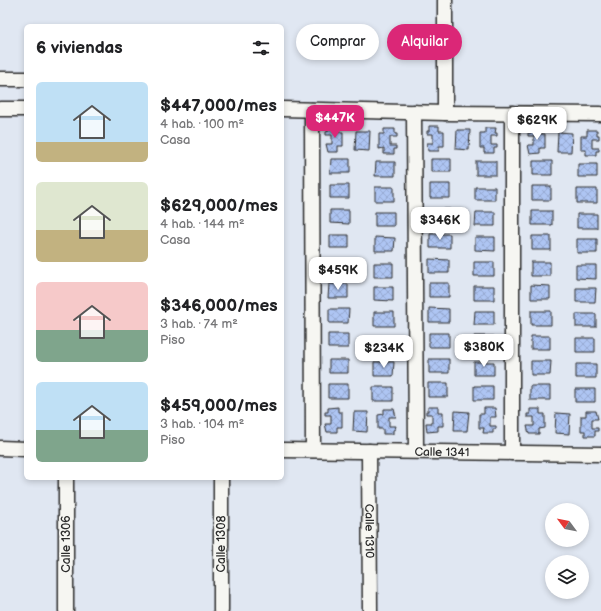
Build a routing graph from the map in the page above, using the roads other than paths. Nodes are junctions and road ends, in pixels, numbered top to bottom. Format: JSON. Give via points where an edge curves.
{"nodes":[{"id":1,"x":445,"y":0,"type":"edge"},
{"id":2,"x":0,"y":79,"type":"edge"},
{"id":3,"x":24,"y":79,"type":"edge"},
{"id":4,"x":0,"y":109,"type":"edge"},
{"id":5,"x":24,"y":109,"type":"edge"},
{"id":6,"x":284,"y":109,"type":"edge"},
{"id":7,"x":312,"y":110,"type":"junction"},
{"id":8,"x":414,"y":112,"type":"junction"},
{"id":9,"x":445,"y":112,"type":"junction"},
{"id":10,"x":512,"y":113,"type":"junction"},
{"id":11,"x":601,"y":114,"type":"edge"},
{"id":12,"x":0,"y":448,"type":"edge"},
{"id":13,"x":24,"y":449,"type":"edge"},
{"id":14,"x":284,"y":450,"type":"edge"},
{"id":15,"x":313,"y":450,"type":"junction"},
{"id":16,"x":369,"y":451,"type":"junction"},
{"id":17,"x":416,"y":451,"type":"junction"},
{"id":18,"x":512,"y":453,"type":"junction"},
{"id":19,"x":601,"y":454,"type":"edge"},
{"id":20,"x":66,"y":480,"type":"edge"},
{"id":21,"x":222,"y":480,"type":"edge"},
{"id":22,"x":66,"y":611,"type":"edge"},
{"id":23,"x":221,"y":611,"type":"edge"},
{"id":24,"x":370,"y":611,"type":"edge"}],
"edges":[{"from":1,"to":9,"type":"street"},
{"from":2,"to":3,"type":"street"},
{"from":4,"to":5,"type":"street"},
{"from":6,"to":7,"type":"street"},
{"from":7,"to":8,"type":"street"},
{"from":7,"to":15,"type":"street"},
{"from":8,"to":9,"type":"street"},
{"from":8,"to":17,"type":"street"},
{"from":9,"to":10,"type":"street"},
{"from":10,"to":11,"type":"street"},
{"from":10,"to":18,"type":"street"},
{"from":12,"to":13,"type":"street"},
{"from":14,"to":15,"type":"street","name":"Calle 1341"},
{"from":15,"to":16,"type":"street","name":"Calle 1341"},
{"from":16,"to":17,"type":"street","name":"Calle 1341"},
{"from":16,"to":24,"type":"street","name":"Calle 1310"},
{"from":17,"to":18,"type":"street","name":"Calle 1341"},
{"from":18,"to":19,"type":"street","name":"Calle 1341"},
{"from":20,"to":22,"type":"street","name":"Calle 1306"},
{"from":21,"to":23,"type":"street","name":"Calle 1308"}]}
